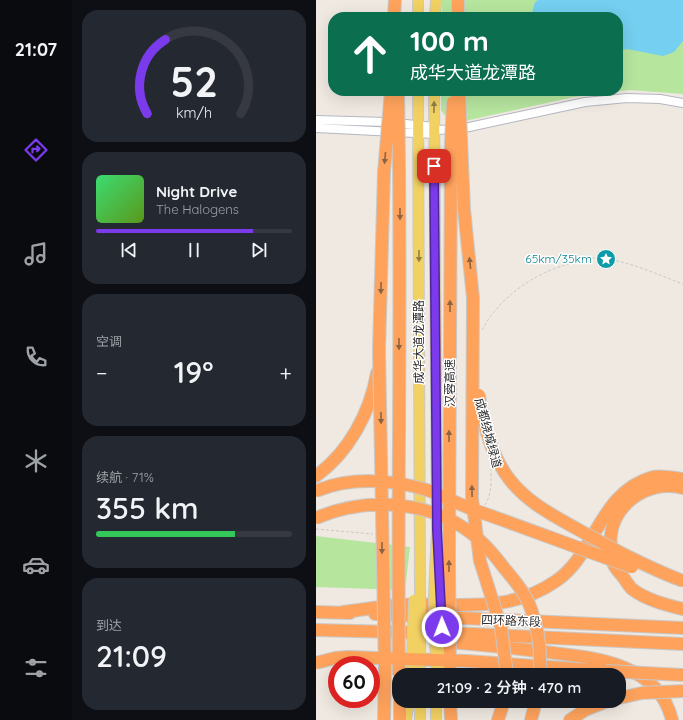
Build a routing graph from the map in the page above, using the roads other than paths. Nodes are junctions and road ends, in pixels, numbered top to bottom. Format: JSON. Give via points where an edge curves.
{"nodes":[{"id":1,"x":395,"y":0,"type":"edge"},
{"id":2,"x":418,"y":0,"type":"edge"},
{"id":3,"x":436,"y":0,"type":"edge"},
{"id":4,"x":458,"y":0,"type":"edge"},
{"id":5,"x":395,"y":12,"type":"edge"},
{"id":6,"x":418,"y":12,"type":"edge"},
{"id":7,"x":435,"y":12,"type":"edge"},
{"id":8,"x":458,"y":12,"type":"edge"},
{"id":9,"x":391,"y":96,"type":"edge"},
{"id":10,"x":398,"y":96,"type":"edge"},
{"id":11,"x":418,"y":96,"type":"edge"},
{"id":12,"x":434,"y":96,"type":"edge"},
{"id":13,"x":454,"y":96,"type":"edge"},
{"id":14,"x":459,"y":96,"type":"edge"},
{"id":15,"x":683,"y":103,"type":"edge"},
{"id":16,"x":316,"y":120,"type":"edge"},
{"id":17,"x":316,"y":128,"type":"edge"},
{"id":18,"x":419,"y":129,"type":"junction"},
{"id":19,"x":434,"y":130,"type":"junction"},
{"id":20,"x":473,"y":298,"type":"junction"},
{"id":21,"x":380,"y":350,"type":"junction"},
{"id":22,"x":316,"y":476,"type":"edge"},
{"id":23,"x":683,"y":479,"type":"edge"},
{"id":24,"x":683,"y":488,"type":"edge"},
{"id":25,"x":316,"y":491,"type":"edge"},
{"id":26,"x":316,"y":518,"type":"edge"},
{"id":27,"x":683,"y":582,"type":"edge"},
{"id":28,"x":683,"y":609,"type":"edge"},
{"id":29,"x":316,"y":612,"type":"edge"},
{"id":30,"x":343,"y":612,"type":"junction"},
{"id":31,"x":683,"y":628,"type":"edge"},
{"id":32,"x":316,"y":630,"type":"edge"},
{"id":33,"x":341,"y":631,"type":"junction"},
{"id":34,"x":683,"y":644,"type":"edge"},
{"id":35,"x":416,"y":662,"type":"junction"},
{"id":36,"x":316,"y":663,"type":"edge"},
{"id":37,"x":399,"y":668,"type":"edge"},
{"id":38,"x":414,"y":668,"type":"edge"},
{"id":39,"x":418,"y":668,"type":"edge"},
{"id":40,"x":442,"y":668,"type":"edge"},
{"id":41,"x":442,"y":668,"type":"edge"},
{"id":42,"x":506,"y":668,"type":"edge"},
{"id":43,"x":540,"y":668,"type":"edge"},
{"id":44,"x":683,"y":675,"type":"edge"},
{"id":45,"x":683,"y":691,"type":"edge"},
{"id":46,"x":626,"y":697,"type":"edge"},
{"id":47,"x":400,"y":708,"type":"edge"},
{"id":48,"x":407,"y":708,"type":"edge"},
{"id":49,"x":420,"y":708,"type":"edge"},
{"id":50,"x":436,"y":708,"type":"edge"},
{"id":51,"x":445,"y":708,"type":"edge"},
{"id":52,"x":450,"y":708,"type":"edge"},
{"id":53,"x":502,"y":708,"type":"edge"},
{"id":54,"x":534,"y":708,"type":"edge"},
{"id":55,"x":590,"y":708,"type":"edge"},
{"id":56,"x":384,"y":720,"type":"edge"},
{"id":57,"x":400,"y":720,"type":"edge"},
{"id":58,"x":406,"y":720,"type":"edge"},
{"id":59,"x":420,"y":720,"type":"edge"},
{"id":60,"x":436,"y":720,"type":"edge"},
{"id":61,"x":445,"y":720,"type":"edge"},
{"id":62,"x":450,"y":720,"type":"edge"},
{"id":63,"x":498,"y":720,"type":"edge"},
{"id":64,"x":531,"y":720,"type":"edge"},
{"id":65,"x":570,"y":720,"type":"edge"},
{"id":66,"x":672,"y":720,"type":"edge"}],
"edges":[{"from":1,"to":5,"type":"highway"},
{"from":2,"to":6,"type":"main road"},
{"from":3,"to":7,"type":"main road"},
{"from":4,"to":8,"type":"highway"},
{"from":9,"to":21,"type":"highway","one_way":true,"bridge":true,"via":[[384,180]]},
{"from":10,"to":37,"type":"highway","one_way":true,"bridge":true},
{"from":11,"to":18,"type":"main road","name":"成华大道龙潭路"},
{"from":19,"to":12,"type":"main road","name":"成华大道龙潭路","one_way":true},
{"from":41,"to":13,"type":"highway","name":"汉蓉高速","one_way":true,"bridge":true,"via":[[449,545],[450,142]]},
{"from":20,"to":14,"type":"highway","one_way":true,"bridge":true,"via":[[464,209]]},
{"from":15,"to":19,"type":"street","via":[[627,98],[586,102],[460,129]]},
{"from":16,"to":18,"type":"street","via":[[387,122]]},
{"from":17,"to":18,"type":"street"},
{"from":18,"to":19,"type":"street"},
{"from":18,"to":35,"type":"main road","name":"成华大道龙潭路","one_way":true,"bridge":true,"via":[[420,525]]},
{"from":19,"to":40,"type":"main road","name":"成华大道龙潭路","bridge":true,"via":[[437,530]]},
{"from":20,"to":27,"type":"highway","bridge":true,"via":[[480,402],[492,447],[509,479],[531,501],[551,514],[624,556]]},
{"from":42,"to":20,"type":"highway","one_way":true,"bridge":true,"via":[[501,626],[480,561],[472,498]]},
{"from":21,"to":22,"type":"highway","bridge":true,"via":[[377,377],[364,417],[345,448]]},
{"from":21,"to":56,"type":"highway","one_way":true,"bridge":true},
{"from":23,"to":30,"type":"highway","via":[[654,477],[627,489],[604,514],[586,547],[568,570],[557,581],[527,596],[491,605],[400,605]]},
{"from":24,"to":28,"type":"highway","via":[[673,485],[650,488],[637,495],[624,506],[614,521],[610,540],[613,564],[632,589],[661,604]]},
{"from":25,"to":27,"type":"highway","bridge":true,"via":[[343,482],[355,481],[390,482],[426,490],[608,558]]},
{"from":26,"to":43,"type":"highway","bridge":true,"via":[[354,506],[404,505],[429,511],[463,528],[492,553],[526,599],[534,616],[540,642]]},
{"from":29,"to":30,"type":"highway","name":"四环路东段"},
{"from":30,"to":31,"type":"highway","name":"四环路东段"},
{"from":32,"to":33,"type":"highway","name":"四环路东段"},
{"from":33,"to":34,"type":"highway","name":"四环路东段","via":[[473,634]]},
{"from":33,"to":66,"type":"highway","via":[[497,646],[582,656],[609,662],[649,682],[669,706]]},
{"from":35,"to":38,"type":"main road"},
{"from":35,"to":39,"type":"main road"},
{"from":36,"to":44,"type":"highway","bridge":true,"via":[[335,658],[368,657]]},
{"from":45,"to":46,"type":"highway","bridge":true},
{"from":47,"to":57,"type":"highway"},
{"from":48,"to":58,"type":"main road"},
{"from":49,"to":59,"type":"main road"},
{"from":50,"to":60,"type":"main road"},
{"from":51,"to":61,"type":"main road"},
{"from":52,"to":62,"type":"highway"},
{"from":53,"to":63,"type":"highway"},
{"from":54,"to":64,"type":"highway"},
{"from":55,"to":65,"type":"highway"}]}
